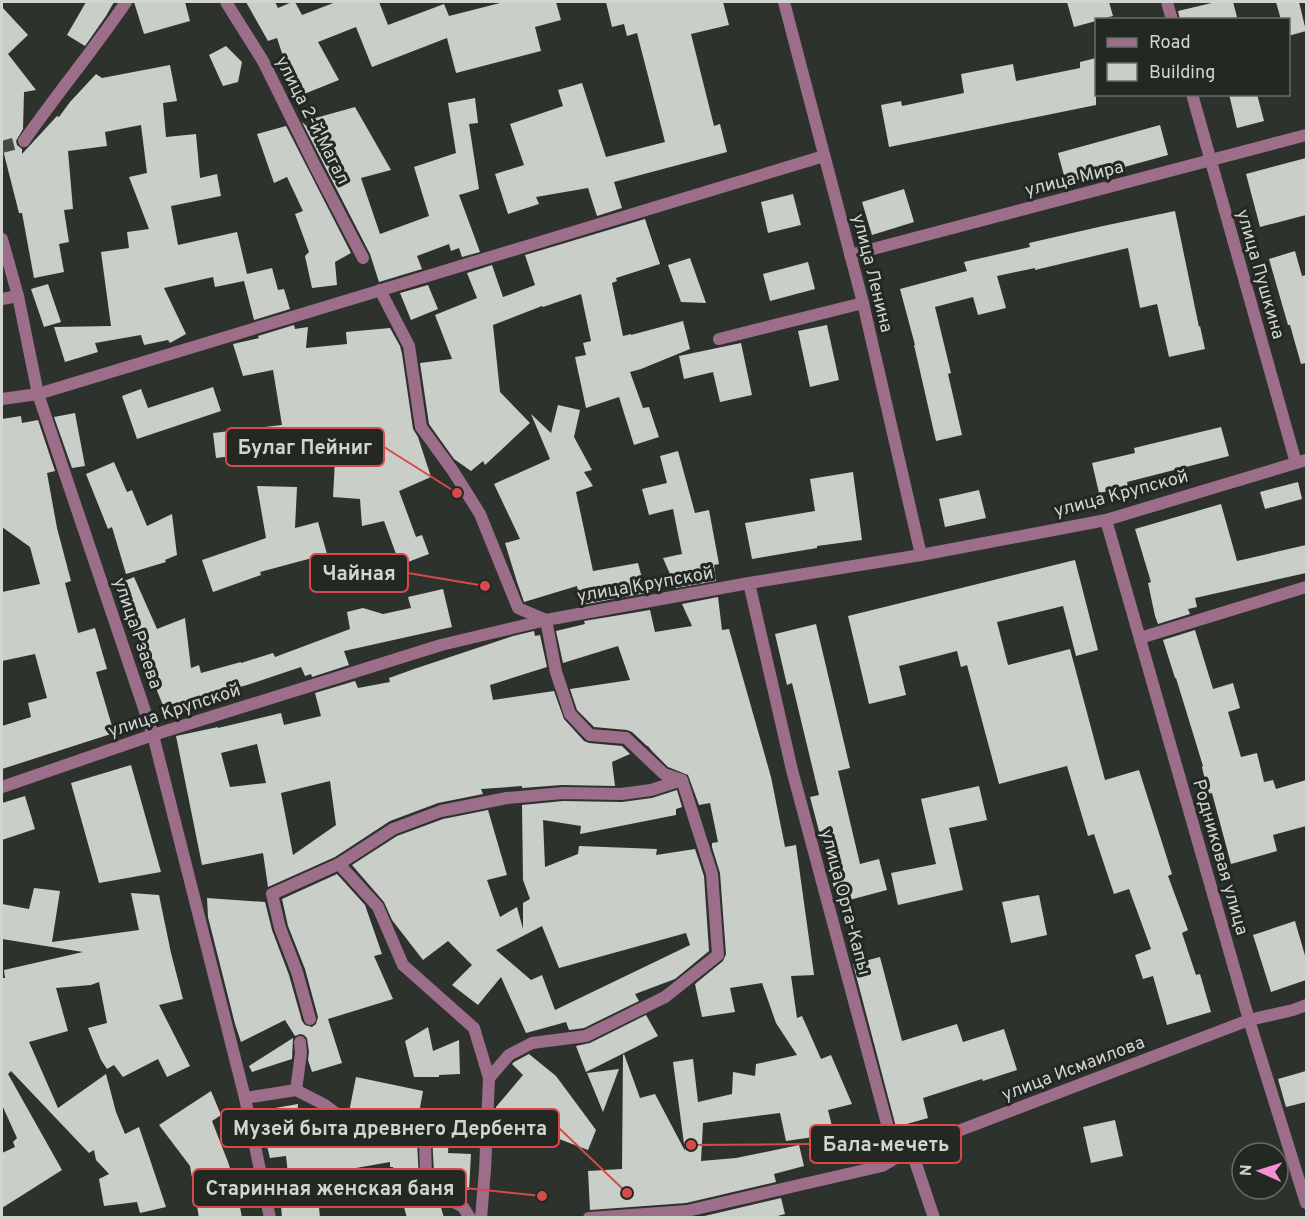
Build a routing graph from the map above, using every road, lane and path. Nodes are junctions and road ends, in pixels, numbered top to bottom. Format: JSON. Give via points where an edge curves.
{"nodes":[{"id":1,"x":126,"y":2,"type":"edge"},
{"id":2,"x":226,"y":2,"type":"edge"},
{"id":3,"x":784,"y":2,"type":"edge"},
{"id":4,"x":1167,"y":2,"type":"edge"},
{"id":5,"x":1171,"y":18,"type":"edge"},
{"id":6,"x":1193,"y":96,"type":"edge"},
{"id":7,"x":1306,"y":135,"type":"edge"},
{"id":8,"x":24,"y":141,"type":"tunnel mouth"},
{"id":9,"x":824,"y":156,"type":"junction"},
{"id":10,"x":1211,"y":161,"type":"junction"},
{"id":11,"x":2,"y":239,"type":"edge"},
{"id":12,"x":850,"y":255,"type":"junction"},
{"id":13,"x":363,"y":258,"type":"dead end"},
{"id":14,"x":380,"y":290,"type":"junction"},
{"id":15,"x":18,"y":296,"type":"junction"},
{"id":16,"x":2,"y":299,"type":"edge"},
{"id":17,"x":863,"y":303,"type":"junction"},
{"id":18,"x":719,"y":339,"type":"dead end"},
{"id":19,"x":38,"y":394,"type":"junction"},
{"id":20,"x":2,"y":399,"type":"edge"},
{"id":21,"x":1301,"y":461,"type":"edge"},
{"id":22,"x":1106,"y":520,"type":"junction"},
{"id":23,"x":921,"y":555,"type":"junction"},
{"id":24,"x":749,"y":583,"type":"junction"},
{"id":25,"x":1306,"y":587,"type":"edge"},
{"id":26,"x":546,"y":620,"type":"junction"},
{"id":27,"x":1140,"y":638,"type":"junction"},
{"id":28,"x":153,"y":735,"type":"junction"},
{"id":29,"x":682,"y":780,"type":"junction"},
{"id":30,"x":2,"y":787,"type":"edge"},
{"id":31,"x":339,"y":864,"type":"junction"},
{"id":32,"x":1306,"y":1005,"type":"edge"},
{"id":33,"x":1306,"y":1010,"type":"edge"},
{"id":34,"x":1293,"y":1011,"type":"junction"},
{"id":35,"x":310,"y":1019,"type":"dead end"},
{"id":36,"x":1249,"y":1020,"type":"junction"},
{"id":37,"x":300,"y":1042,"type":"dead end"},
{"id":38,"x":489,"y":1078,"type":"junction"},
{"id":39,"x":296,"y":1090,"type":"junction"},
{"id":40,"x":245,"y":1098,"type":"junction"},
{"id":41,"x":911,"y":1149,"type":"junction"},
{"id":42,"x":1306,"y":1203,"type":"edge"},
{"id":43,"x":686,"y":1214,"type":"edge"},
{"id":44,"x":270,"y":1218,"type":"edge"},
{"id":45,"x":470,"y":1218,"type":"edge"},
{"id":46,"x":482,"y":1218,"type":"edge"},
{"id":47,"x":589,"y":1218,"type":"edge"},
{"id":48,"x":934,"y":1218,"type":"edge"}],
"edges":[{"from":1,"to":8,"type":"street"},
{"from":2,"to":13,"type":"street","name":"улица 2-й Магал","via":[[263,61]]},
{"from":3,"to":9,"type":"street","name":"улица Ленина"},
{"from":4,"to":5,"type":"street"},
{"from":6,"to":10,"type":"street","name":"улица Пушкина"},
{"from":7,"to":10,"type":"street","name":"улица Мира"},
{"from":9,"to":12,"type":"street","name":"улица Ленина"},
{"from":9,"to":14,"type":"street"},
{"from":10,"to":12,"type":"street","name":"улица Мира"},
{"from":10,"to":21,"type":"street","name":"улица Пушкина"},
{"from":11,"to":15,"type":"street","name":"улица Рзаева"},
{"from":12,"to":17,"type":"street","name":"улица Ленина"},
{"from":14,"to":19,"type":"street"},
{"from":14,"to":26,"type":"street","via":[[410,346],[421,427],[480,514],[518,608]]},
{"from":15,"to":16,"type":"street"},
{"from":15,"to":19,"type":"street","name":"улица Рзаева"},
{"from":17,"to":18,"type":"street"},
{"from":17,"to":23,"type":"street","name":"улица Ленина"},
{"from":19,"to":20,"type":"street"},
{"from":19,"to":28,"type":"street","name":"улица Рзаева"},
{"from":21,"to":22,"type":"street","name":"улица Крупской"},
{"from":22,"to":23,"type":"street","name":"улица Крупской"},
{"from":22,"to":27,"type":"street","name":"Родниковая улица"},
{"from":23,"to":24,"type":"street","name":"улица Крупской"},
{"from":24,"to":26,"type":"street","name":"улица Крупской"},
{"from":24,"to":41,"type":"street","name":"улица Орта-Капы","via":[[792,770],[890,1135]]},
{"from":25,"to":27,"type":"street"},
{"from":26,"to":28,"type":"street","name":"улица Крупской","via":[[441,645]]},
{"from":26,"to":29,"type":"street","via":[[556,672],[570,714],[590,735],[626,738],[664,774]]},
{"from":27,"to":36,"type":"street","name":"Родниковая улица"},
{"from":28,"to":30,"type":"street","name":"улица Крупской"},
{"from":28,"to":40,"type":"street","name":"улица Рзаева"},
{"from":29,"to":31,"type":"street","via":[[621,794],[562,793],[507,798],[441,811],[393,829]]},
{"from":29,"to":38,"type":"street","via":[[712,874],[718,955],[665,997],[586,1036],[532,1043],[509,1054]]},
{"from":31,"to":35,"type":"street","via":[[272,894]]},
{"from":31,"to":38,"type":"street","via":[[378,907],[403,965],[474,1028]]},
{"from":32,"to":34,"type":"street"},
{"from":33,"to":34,"type":"street"},
{"from":34,"to":36,"type":"street","name":"улица Исмаилова"},
{"from":36,"to":41,"type":"street","name":"улица Исмаилова"},
{"from":36,"to":42,"type":"street","name":"Родниковая улица"},
{"from":37,"to":39,"type":"street"},
{"from":38,"to":46,"type":"street"},
{"from":39,"to":40,"type":"street"},
{"from":39,"to":45,"type":"street","via":[[343,1119],[424,1134],[426,1176],[440,1194],[463,1207]]},
{"from":40,"to":44,"type":"street","name":"улица Рзаева"},
{"from":41,"to":43,"type":"street","name":"улица Исмаилова","via":[[882,1166]]},
{"from":41,"to":48,"type":"street"},
{"from":43,"to":47,"type":"street","name":"улица Исмаилова"}]}
